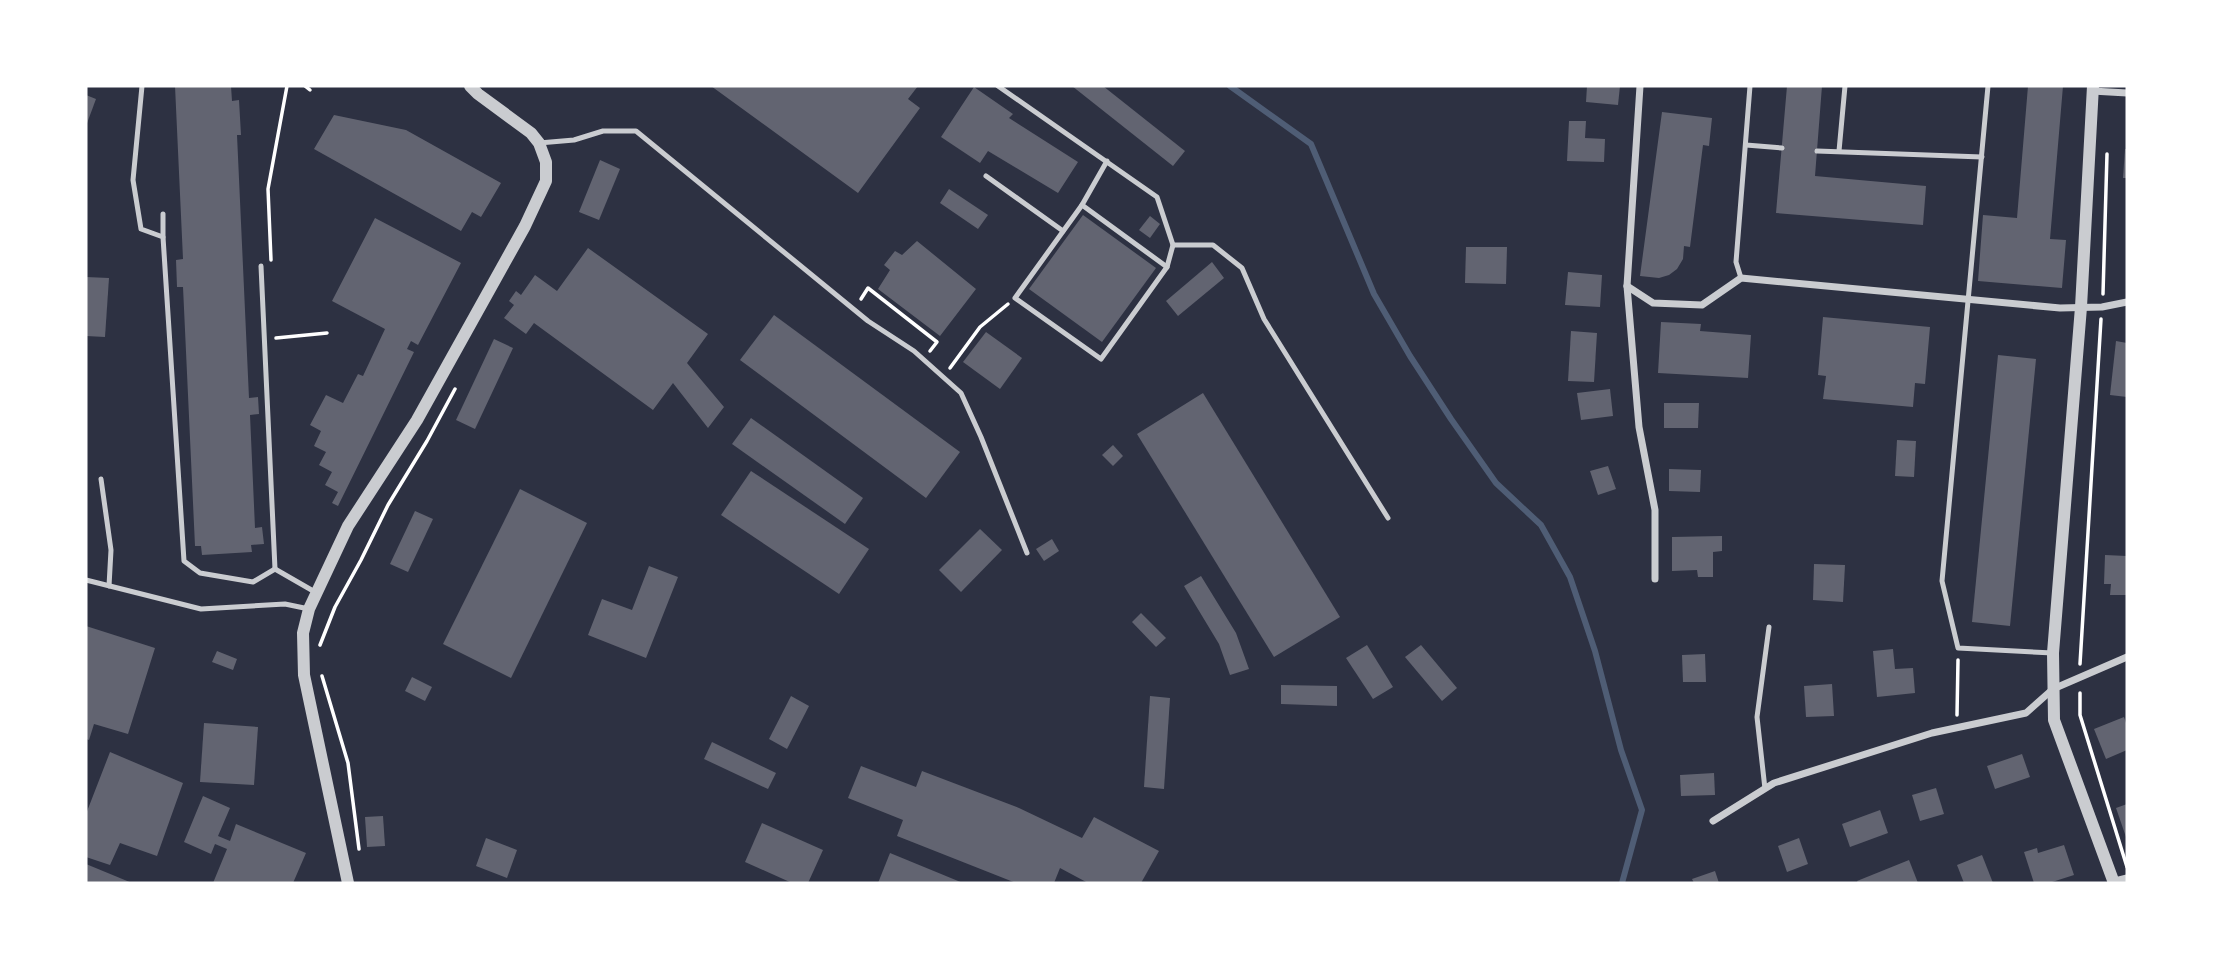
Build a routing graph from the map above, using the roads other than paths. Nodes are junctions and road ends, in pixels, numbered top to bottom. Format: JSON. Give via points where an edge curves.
{"nodes":[{"id":1,"x":142,"y":86,"type":"edge"},
{"id":2,"x":470,"y":86,"type":"edge"},
{"id":3,"x":998,"y":86,"type":"edge"},
{"id":4,"x":1640,"y":86,"type":"edge"},
{"id":5,"x":1750,"y":86,"type":"edge"},
{"id":6,"x":1845,"y":86,"type":"edge"},
{"id":7,"x":1988,"y":86,"type":"edge"},
{"id":8,"x":2093,"y":89,"type":"edge"},
{"id":9,"x":2127,"y":93,"type":"edge"},
{"id":10,"x":539,"y":143,"type":"junction"},
{"id":11,"x":1746,"y":145,"type":"junction"},
{"id":12,"x":1782,"y":148,"type":"dead end"},
{"id":13,"x":1817,"y":151,"type":"dead end"},
{"id":14,"x":1839,"y":151,"type":"junction"},
{"id":15,"x":1982,"y":157,"type":"junction"},
{"id":16,"x":1107,"y":161,"type":"junction"},
{"id":17,"x":986,"y":176,"type":"dead end"},
{"id":18,"x":1082,"y":205,"type":"junction"},
{"id":19,"x":163,"y":214,"type":"dead end"},
{"id":20,"x":1063,"y":231,"type":"junction"},
{"id":21,"x":163,"y":237,"type":"junction"},
{"id":22,"x":1173,"y":245,"type":"junction"},
{"id":23,"x":261,"y":266,"type":"dead end"},
{"id":24,"x":1167,"y":267,"type":"junction"},
{"id":25,"x":1741,"y":278,"type":"junction"},
{"id":26,"x":1627,"y":286,"type":"junction"},
{"id":27,"x":1969,"y":299,"type":"junction"},
{"id":28,"x":2127,"y":302,"type":"edge"},
{"id":29,"x":2081,"y":307,"type":"junction"},
{"id":30,"x":101,"y":479,"type":"dead end"},
{"id":31,"x":1388,"y":518,"type":"dead end"},
{"id":32,"x":1027,"y":553,"type":"dead end"},
{"id":33,"x":275,"y":569,"type":"junction"},
{"id":34,"x":1655,"y":579,"type":"dead end"},
{"id":35,"x":86,"y":580,"type":"edge"},
{"id":36,"x":109,"y":586,"type":"junction"},
{"id":37,"x":315,"y":592,"type":"junction"},
{"id":38,"x":309,"y":609,"type":"junction"},
{"id":39,"x":1769,"y":627,"type":"dead end"},
{"id":40,"x":2053,"y":653,"type":"junction"},
{"id":41,"x":2127,"y":657,"type":"edge"},
{"id":42,"x":2053,"y":689,"type":"junction"},
{"id":43,"x":1765,"y":789,"type":"junction"},
{"id":44,"x":1713,"y":821,"type":"dead end"},
{"id":45,"x":2127,"y":878,"type":"edge"},
{"id":46,"x":348,"y":883,"type":"edge"},
{"id":47,"x":2112,"y":883,"type":"edge"}],
"edges":[{"from":1,"to":21,"type":"lane","via":[[133,180],[141,229]]},
{"from":2,"to":10,"type":"street"},
{"from":3,"to":16,"type":"lane"},
{"from":4,"to":26,"type":"street"},
{"from":5,"to":11,"type":"lane"},
{"from":6,"to":14,"type":"lane"},
{"from":7,"to":15,"type":"lane"},
{"from":8,"to":9,"type":"street"},
{"from":8,"to":29,"type":"street"},
{"from":10,"to":32,"type":"lane","via":[[574,140],[603,131],[636,131],[854,309],[923,359],[961,393]]},
{"from":10,"to":37,"type":"street","via":[[547,162],[546,181],[525,226],[417,420],[348,526]]},
{"from":11,"to":12,"type":"lane"},
{"from":11,"to":25,"type":"lane","via":[[1737,262]]},
{"from":13,"to":14,"type":"lane"},
{"from":14,"to":15,"type":"lane"},
{"from":15,"to":27,"type":"lane"},
{"from":16,"to":18,"type":"lane"},
{"from":16,"to":22,"type":"lane","via":[[1157,197]]},
{"from":17,"to":20,"type":"lane"},
{"from":18,"to":20,"type":"lane"},
{"from":18,"to":24,"type":"lane"},
{"from":19,"to":21,"type":"lane"},
{"from":20,"to":24,"type":"lane","via":[[1014,298],[1101,359]]},
{"from":21,"to":33,"type":"lane","via":[[184,561],[200,573],[253,582]]},
{"from":22,"to":24,"type":"lane"},
{"from":22,"to":31,"type":"lane","via":[[1213,245],[1242,268],[1264,319]]},
{"from":23,"to":33,"type":"lane"},
{"from":25,"to":26,"type":"street","via":[[1702,305],[1653,303]]},
{"from":25,"to":27,"type":"street"},
{"from":26,"to":34,"type":"street","via":[[1639,427],[1655,510]]},
{"from":27,"to":29,"type":"street"},
{"from":27,"to":40,"type":"lane","via":[[1942,581],[1958,648]]},
{"from":28,"to":29,"type":"street"},
{"from":29,"to":40,"type":"street"},
{"from":30,"to":36,"type":"lane","via":[[111,550]]},
{"from":33,"to":37,"type":"lane"},
{"from":35,"to":36,"type":"lane"},
{"from":36,"to":38,"type":"lane","via":[[201,609],[285,604]]},
{"from":37,"to":38,"type":"street"},
{"from":38,"to":46,"type":"street","via":[[303,633],[304,675]]},
{"from":39,"to":43,"type":"lane","via":[[1757,718]]},
{"from":40,"to":42,"type":"street"},
{"from":41,"to":42,"type":"street"},
{"from":42,"to":43,"type":"street","via":[[2026,713],[1932,733]]},
{"from":42,"to":47,"type":"street","via":[[2054,720]]},
{"from":43,"to":44,"type":"street"},
{"from":45,"to":47,"type":"street"}]}
